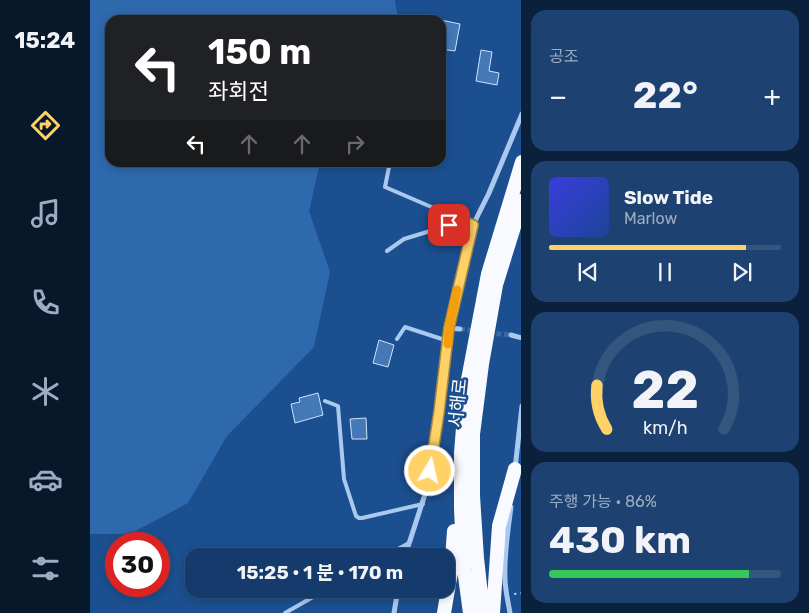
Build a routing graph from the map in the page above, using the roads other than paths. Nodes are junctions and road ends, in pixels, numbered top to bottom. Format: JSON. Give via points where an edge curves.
{"nodes":[{"id":1,"x":521,"y":116,"type":"edge"},
{"id":2,"x":521,"y":165,"type":"edge"},
{"id":3,"x":389,"y":167,"type":"edge"},
{"id":4,"x":521,"y":204,"type":"edge"},
{"id":5,"x":464,"y":221,"type":"junction"},
{"id":6,"x":473,"y":225,"type":"junction"},
{"id":7,"x":387,"y":251,"type":"dead end"},
{"id":8,"x":449,"y":328,"type":"junction"},
{"id":9,"x":460,"y":329,"type":"tunnel mouth"},
{"id":10,"x":511,"y":335,"type":"tunnel mouth"},
{"id":11,"x":521,"y":338,"type":"edge"},
{"id":12,"x":397,"y":339,"type":"dead end"},
{"id":13,"x":448,"y":341,"type":"junction"},
{"id":14,"x":325,"y":401,"type":"dead end"},
{"id":15,"x":521,"y":415,"type":"edge"},
{"id":16,"x":461,"y":453,"type":"junction"},
{"id":17,"x":515,"y":469,"type":"junction"},
{"id":18,"x":422,"y":504,"type":"junction"},
{"id":19,"x":409,"y":542,"type":"junction"},
{"id":20,"x":399,"y":548,"type":"edge"},
{"id":21,"x":407,"y":548,"type":"edge"},
{"id":22,"x":311,"y":598,"type":"edge"},
{"id":23,"x":396,"y":598,"type":"edge"},
{"id":24,"x":284,"y":613,"type":"edge"},
{"id":25,"x":394,"y":613,"type":"edge"},
{"id":26,"x":444,"y":613,"type":"edge"},
{"id":27,"x":470,"y":613,"type":"edge"},
{"id":28,"x":483,"y":613,"type":"edge"},
{"id":29,"x":494,"y":613,"type":"edge"},
{"id":30,"x":510,"y":613,"type":"edge"}],
"edges":[{"from":1,"to":6,"type":"street","via":[[490,193]]},
{"from":2,"to":16,"type":"highway","name":"서해로","via":[[488,274],[466,390]]},
{"from":3,"to":5,"type":"lane","via":[[385,187]]},
{"from":4,"to":28,"type":"highway","name":"서해로","via":[[496,285],[473,434],[472,496]]},
{"from":5,"to":6,"type":"lane"},
{"from":5,"to":7,"type":"lane","via":[[404,239]]},
{"from":6,"to":8,"type":"street"},
{"from":8,"to":9,"type":"street"},
{"from":8,"to":13,"type":"street"},
{"from":10,"to":11,"type":"street"},
{"from":12,"to":13,"type":"lane","via":[[405,327]]},
{"from":13,"to":18,"type":"street","via":[[428,485]]},
{"from":14,"to":18,"type":"lane","via":[[338,406],[344,479],[356,516],[362,518]]},
{"from":15,"to":17,"type":"street"},
{"from":16,"to":26,"type":"highway","via":[[452,572]]},
{"from":16,"to":27,"type":"highway","name":"서해로","via":[[464,569]]},
{"from":17,"to":29,"type":"highway","via":[[499,526]]},
{"from":17,"to":30,"type":"street","via":[[505,564]]},
{"from":18,"to":19,"type":"street"},
{"from":19,"to":20,"type":"lane"},
{"from":19,"to":21,"type":"street"},
{"from":22,"to":24,"type":"lane"},
{"from":23,"to":25,"type":"street"}]}
